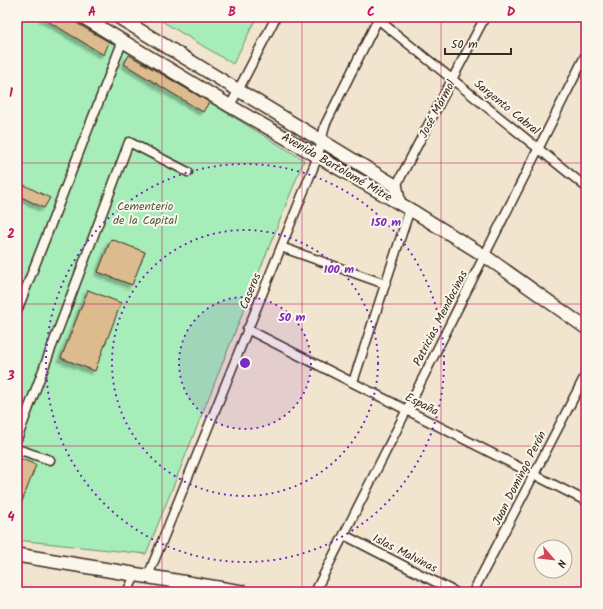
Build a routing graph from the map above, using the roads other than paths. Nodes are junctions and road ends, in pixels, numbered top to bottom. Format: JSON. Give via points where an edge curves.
{"nodes":[{"id":1,"x":83,"y":17,"type":"edge"},
{"id":2,"x":118,"y":17,"type":"edge"},
{"id":3,"x":276,"y":17,"type":"edge"},
{"id":4,"x":485,"y":17,"type":"edge"},
{"id":5,"x":377,"y":18,"type":"edge"},
{"id":6,"x":123,"y":40,"type":"junction"},
{"id":7,"x":586,"y":54,"type":"edge"},
{"id":8,"x":453,"y":80,"type":"junction"},
{"id":9,"x":238,"y":91,"type":"junction"},
{"id":10,"x":230,"y":106,"type":"junction"},
{"id":11,"x":320,"y":141,"type":"junction"},
{"id":12,"x":538,"y":148,"type":"junction"},
{"id":13,"x":318,"y":156,"type":"junction"},
{"id":14,"x":188,"y":172,"type":"dead end"},
{"id":15,"x":396,"y":186,"type":"junction"},
{"id":16,"x":586,"y":187,"type":"edge"},
{"id":17,"x":404,"y":206,"type":"junction"},
{"id":18,"x":281,"y":247,"type":"junction"},
{"id":19,"x":485,"y":256,"type":"junction"},
{"id":20,"x":384,"y":284,"type":"junction"},
{"id":21,"x":17,"y":311,"type":"edge"},
{"id":22,"x":586,"y":328,"type":"edge"},
{"id":23,"x":248,"y":329,"type":"junction"},
{"id":24,"x":586,"y":374,"type":"edge"},
{"id":25,"x":353,"y":382,"type":"junction"},
{"id":26,"x":408,"y":410,"type":"junction"},
{"id":27,"x":17,"y":439,"type":"edge"},
{"id":28,"x":17,"y":449,"type":"edge"},
{"id":29,"x":50,"y":460,"type":"dead end"},
{"id":30,"x":535,"y":474,"type":"junction"},
{"id":31,"x":586,"y":501,"type":"edge"},
{"id":32,"x":344,"y":535,"type":"junction"},
{"id":33,"x":17,"y":555,"type":"edge"},
{"id":34,"x":142,"y":575,"type":"junction"},
{"id":35,"x":127,"y":592,"type":"edge"},
{"id":36,"x":242,"y":592,"type":"edge"},
{"id":37,"x":315,"y":592,"type":"edge"},
{"id":38,"x":456,"y":592,"type":"edge"},
{"id":39,"x":473,"y":592,"type":"edge"}],
"edges":[{"from":1,"to":6,"type":"street","name":"Avenida Bartolomé Mitre"},
{"from":2,"to":9,"type":"street","name":"Avenida Bartolomé Mitre"},
{"from":3,"to":9,"type":"street"},
{"from":4,"to":8,"type":"street","name":"José Mármol"},
{"from":5,"to":8,"type":"street","name":"Sargento Cabral"},
{"from":5,"to":11,"type":"street","name":"Caseros","via":[[325,125]]},
{"from":6,"to":10,"type":"street","name":"Avenida Bartolomé Mitre"},
{"from":6,"to":21,"type":"street"},
{"from":7,"to":12,"type":"street","name":"Patricias Mendocinas"},
{"from":8,"to":12,"type":"street","name":"Sargento Cabral"},
{"from":8,"to":15,"type":"street","name":"José Mármol"},
{"from":9,"to":10,"type":"street"},
{"from":9,"to":11,"type":"street","name":"Avenida Bartolomé Mitre"},
{"from":10,"to":13,"type":"street","name":"Avenida Bartolomé Mitre"},
{"from":11,"to":13,"type":"street","name":"Caseros"},
{"from":11,"to":15,"type":"street","name":"Avenida Bartolomé Mitre"},
{"from":12,"to":16,"type":"street","name":"Sargento Cabral"},
{"from":12,"to":19,"type":"street","name":"Patricias Mendocinas"},
{"from":13,"to":17,"type":"street","name":"Avenida Bartolomé Mitre"},
{"from":13,"to":18,"type":"street","name":"Caseros"},
{"from":14,"to":27,"type":"street","via":[[128,142]]},
{"from":15,"to":17,"type":"street"},
{"from":17,"to":19,"type":"street","name":"Avenida Bartolomé Mitre"},
{"from":17,"to":20,"type":"street"},
{"from":18,"to":20,"type":"street"},
{"from":18,"to":23,"type":"street","name":"Caseros"},
{"from":19,"to":22,"type":"street","name":"Avenida Bartolomé Mitre"},
{"from":19,"to":26,"type":"street","name":"Patricias Mendocinas"},
{"from":20,"to":25,"type":"street"},
{"from":23,"to":25,"type":"street","name":"España"},
{"from":23,"to":34,"type":"street","name":"Caseros"},
{"from":24,"to":30,"type":"street","name":"Juan Domingo Perón"},
{"from":25,"to":26,"type":"street","name":"España"},
{"from":26,"to":30,"type":"street","name":"España"},
{"from":26,"to":32,"type":"street","name":"Patricias Mendocinas"},
{"from":28,"to":29,"type":"street"},
{"from":30,"to":31,"type":"street","name":"España"},
{"from":30,"to":39,"type":"street","name":"Juan Domingo Perón"},
{"from":32,"to":37,"type":"street","name":"Patricias Mendocinas"},
{"from":32,"to":38,"type":"street","name":"Islas Malvinas"},
{"from":33,"to":34,"type":"main road"},
{"from":34,"to":35,"type":"street","name":"Caseros"},
{"from":34,"to":36,"type":"main road"}]}
